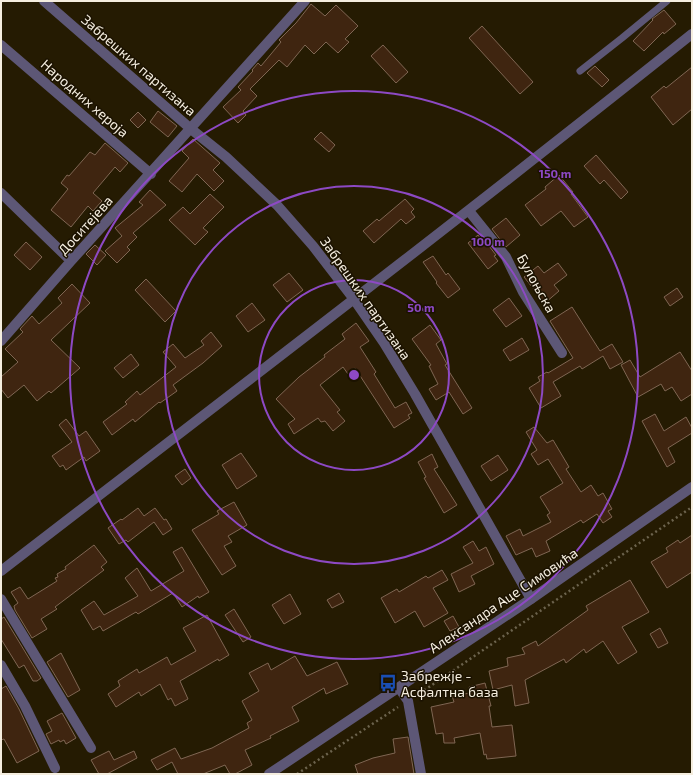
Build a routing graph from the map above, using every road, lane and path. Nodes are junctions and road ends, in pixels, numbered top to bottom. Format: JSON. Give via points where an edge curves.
{"nodes":[{"id":1,"x":44,"y":1,"type":"edge"},
{"id":2,"x":305,"y":1,"type":"edge"},
{"id":3,"x":667,"y":1,"type":"edge"},
{"id":4,"x":692,"y":34,"type":"edge"},
{"id":5,"x":1,"y":45,"type":"edge"},
{"id":6,"x":580,"y":71,"type":"dead end"},
{"id":7,"x":191,"y":129,"type":"junction"},
{"id":8,"x":151,"y":174,"type":"junction"},
{"id":9,"x":1,"y":194,"type":"edge"},
{"id":10,"x":469,"y":211,"type":"junction"},
{"id":11,"x":71,"y":261,"type":"junction"},
{"id":12,"x":353,"y":298,"type":"junction"},
{"id":13,"x":1,"y":341,"type":"edge"},
{"id":14,"x":562,"y":353,"type":"dead end"},
{"id":15,"x":692,"y":487,"type":"edge"},
{"id":16,"x":692,"y":507,"type":"edge"},
{"id":17,"x":1,"y":571,"type":"edge"},
{"id":18,"x":1,"y":599,"type":"edge"},
{"id":19,"x":531,"y":599,"type":"junction"},
{"id":20,"x":1,"y":665,"type":"edge"},
{"id":21,"x":399,"y":688,"type":"junction"},
{"id":22,"x":408,"y":701,"type":"junction"},
{"id":23,"x":90,"y":748,"type":"dead end"},
{"id":24,"x":55,"y":768,"type":"dead end"},
{"id":25,"x":269,"y":774,"type":"edge"},
{"id":26,"x":297,"y":774,"type":"edge"},
{"id":27,"x":421,"y":774,"type":"edge"}],
"edges":[{"from":1,"to":7,"type":"street","name":"Забрешких партизана"},
{"from":2,"to":7,"type":"street","name":"Доситејева"},
{"from":3,"to":6,"type":"lane"},
{"from":4,"to":10,"type":"street"},
{"from":5,"to":8,"type":"street","name":"Народних хероја"},
{"from":7,"to":8,"type":"street","name":"Доситејева"},
{"from":7,"to":12,"type":"street","name":"Забрешких партизана","via":[[277,205]]},
{"from":8,"to":11,"type":"street","name":"Доситејева"},
{"from":9,"to":11,"type":"street"},
{"from":10,"to":12,"type":"street"},
{"from":10,"to":14,"type":"street","name":"Булоњска","via":[[506,257],[523,292]]},
{"from":11,"to":13,"type":"street","name":"Доситејева"},
{"from":12,"to":17,"type":"street"},
{"from":12,"to":19,"type":"street","name":"Забрешких партизана","via":[[415,394]]},
{"from":15,"to":19,"type":"street","name":"Александра Аце Симовића"},
{"from":16,"to":22,"type":"path"},
{"from":18,"to":23,"type":"street"},
{"from":19,"to":21,"type":"street","name":"Александра Аце Симовића"},
{"from":20,"to":24,"type":"street","via":[[25,706]]},
{"from":21,"to":22,"type":"street"},
{"from":21,"to":25,"type":"street","name":"Александра Аце Симовића"},
{"from":22,"to":26,"type":"path"},
{"from":22,"to":27,"type":"street"}]}
